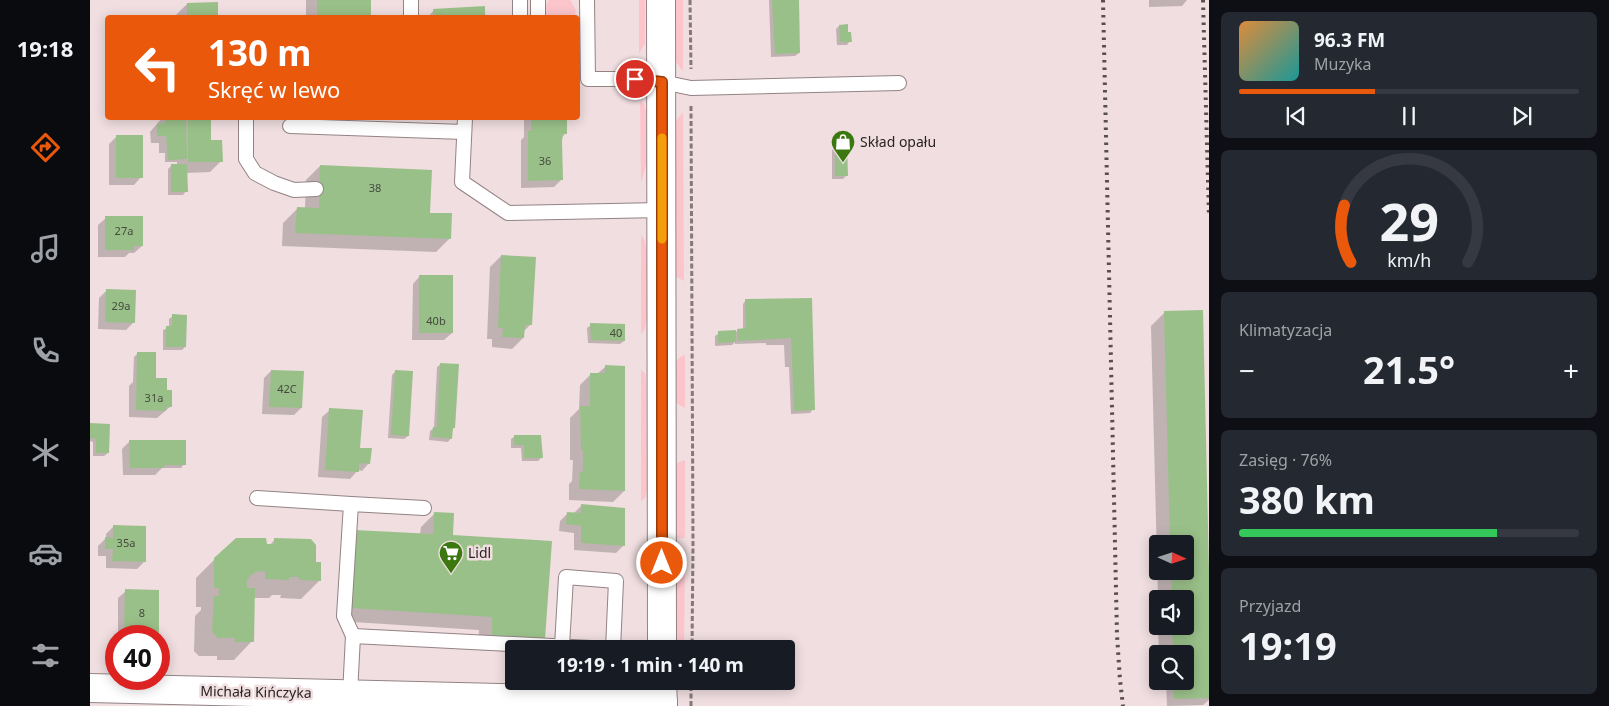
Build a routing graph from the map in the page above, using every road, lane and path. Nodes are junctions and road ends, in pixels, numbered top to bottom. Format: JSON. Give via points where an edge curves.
{"nodes":[{"id":1,"x":411,"y":0,"type":"edge"},
{"id":2,"x":520,"y":0,"type":"edge"},
{"id":3,"x":538,"y":0,"type":"edge"},
{"id":4,"x":588,"y":0,"type":"edge"},
{"id":5,"x":661,"y":0,"type":"edge"},
{"id":6,"x":690,"y":0,"type":"edge"},
{"id":7,"x":411,"y":15,"type":"edge"},
{"id":8,"x":520,"y":15,"type":"edge"},
{"id":9,"x":538,"y":15,"type":"edge"},
{"id":10,"x":583,"y":79,"type":"edge"},
{"id":11,"x":662,"y":82,"type":"junction"},
{"id":12,"x":898,"y":83,"type":"dead end"},
{"id":13,"x":691,"y":88,"type":"junction"},
{"id":14,"x":246,"y":120,"type":"edge"},
{"id":15,"x":465,"y":120,"type":"edge"},
{"id":16,"x":290,"y":126,"type":"dead end"},
{"id":17,"x":464,"y":132,"type":"junction"},
{"id":18,"x":316,"y":190,"type":"dead end"},
{"id":19,"x":662,"y":210,"type":"junction"},
{"id":20,"x":257,"y":498,"type":"dead end"},
{"id":21,"x":351,"y":504,"type":"junction"},
{"id":22,"x":424,"y":508,"type":"dead end"},
{"id":23,"x":353,"y":636,"type":"junction"},
{"id":24,"x":562,"y":640,"type":"edge"},
{"id":25,"x":613,"y":640,"type":"edge"},
{"id":26,"x":662,"y":640,"type":"edge"},
{"id":27,"x":692,"y":640,"type":"edge"},
{"id":28,"x":505,"y":643,"type":"edge"},
{"id":29,"x":90,"y":688,"type":"edge"},
{"id":30,"x":691,"y":690,"type":"edge"},
{"id":31,"x":350,"y":694,"type":"junction"},
{"id":32,"x":663,"y":696,"type":"edge"},
{"id":33,"x":225,"y":698,"type":"edge"},
{"id":34,"x":691,"y":706,"type":"edge"}],
"edges":[{"from":1,"to":7,"type":"lane"},
{"from":2,"to":8,"type":"lane"},
{"from":3,"to":9,"type":"lane"},
{"from":4,"to":10,"type":"lane"},
{"from":5,"to":11,"type":"street"},
{"from":6,"to":13,"type":"path"},
{"from":10,"to":11,"type":"lane"},
{"from":11,"to":13,"type":"lane"},
{"from":11,"to":19,"type":"street"},
{"from":12,"to":13,"type":"lane"},
{"from":13,"to":27,"type":"path"},
{"from":14,"to":18,"type":"lane","via":[[246,159],[255,173],[294,190]]},
{"from":15,"to":17,"type":"lane"},
{"from":16,"to":17,"type":"lane"},
{"from":17,"to":19,"type":"lane","via":[[462,182],[508,213]]},
{"from":19,"to":26,"type":"street"},
{"from":20,"to":21,"type":"lane"},
{"from":21,"to":22,"type":"lane"},
{"from":21,"to":23,"type":"lane","via":[[344,616]]},
{"from":23,"to":28,"type":"lane"},
{"from":23,"to":31,"type":"lane"},
{"from":24,"to":25,"type":"lane","via":[[566,577],[616,581]]},
{"from":29,"to":33,"type":"street","name":"Michała Kińczyka"},
{"from":30,"to":34,"type":"path"},
{"from":31,"to":32,"type":"street","name":"Michała Kińczyka"},
{"from":31,"to":33,"type":"street","name":"Michała Kińczyka"}]}
